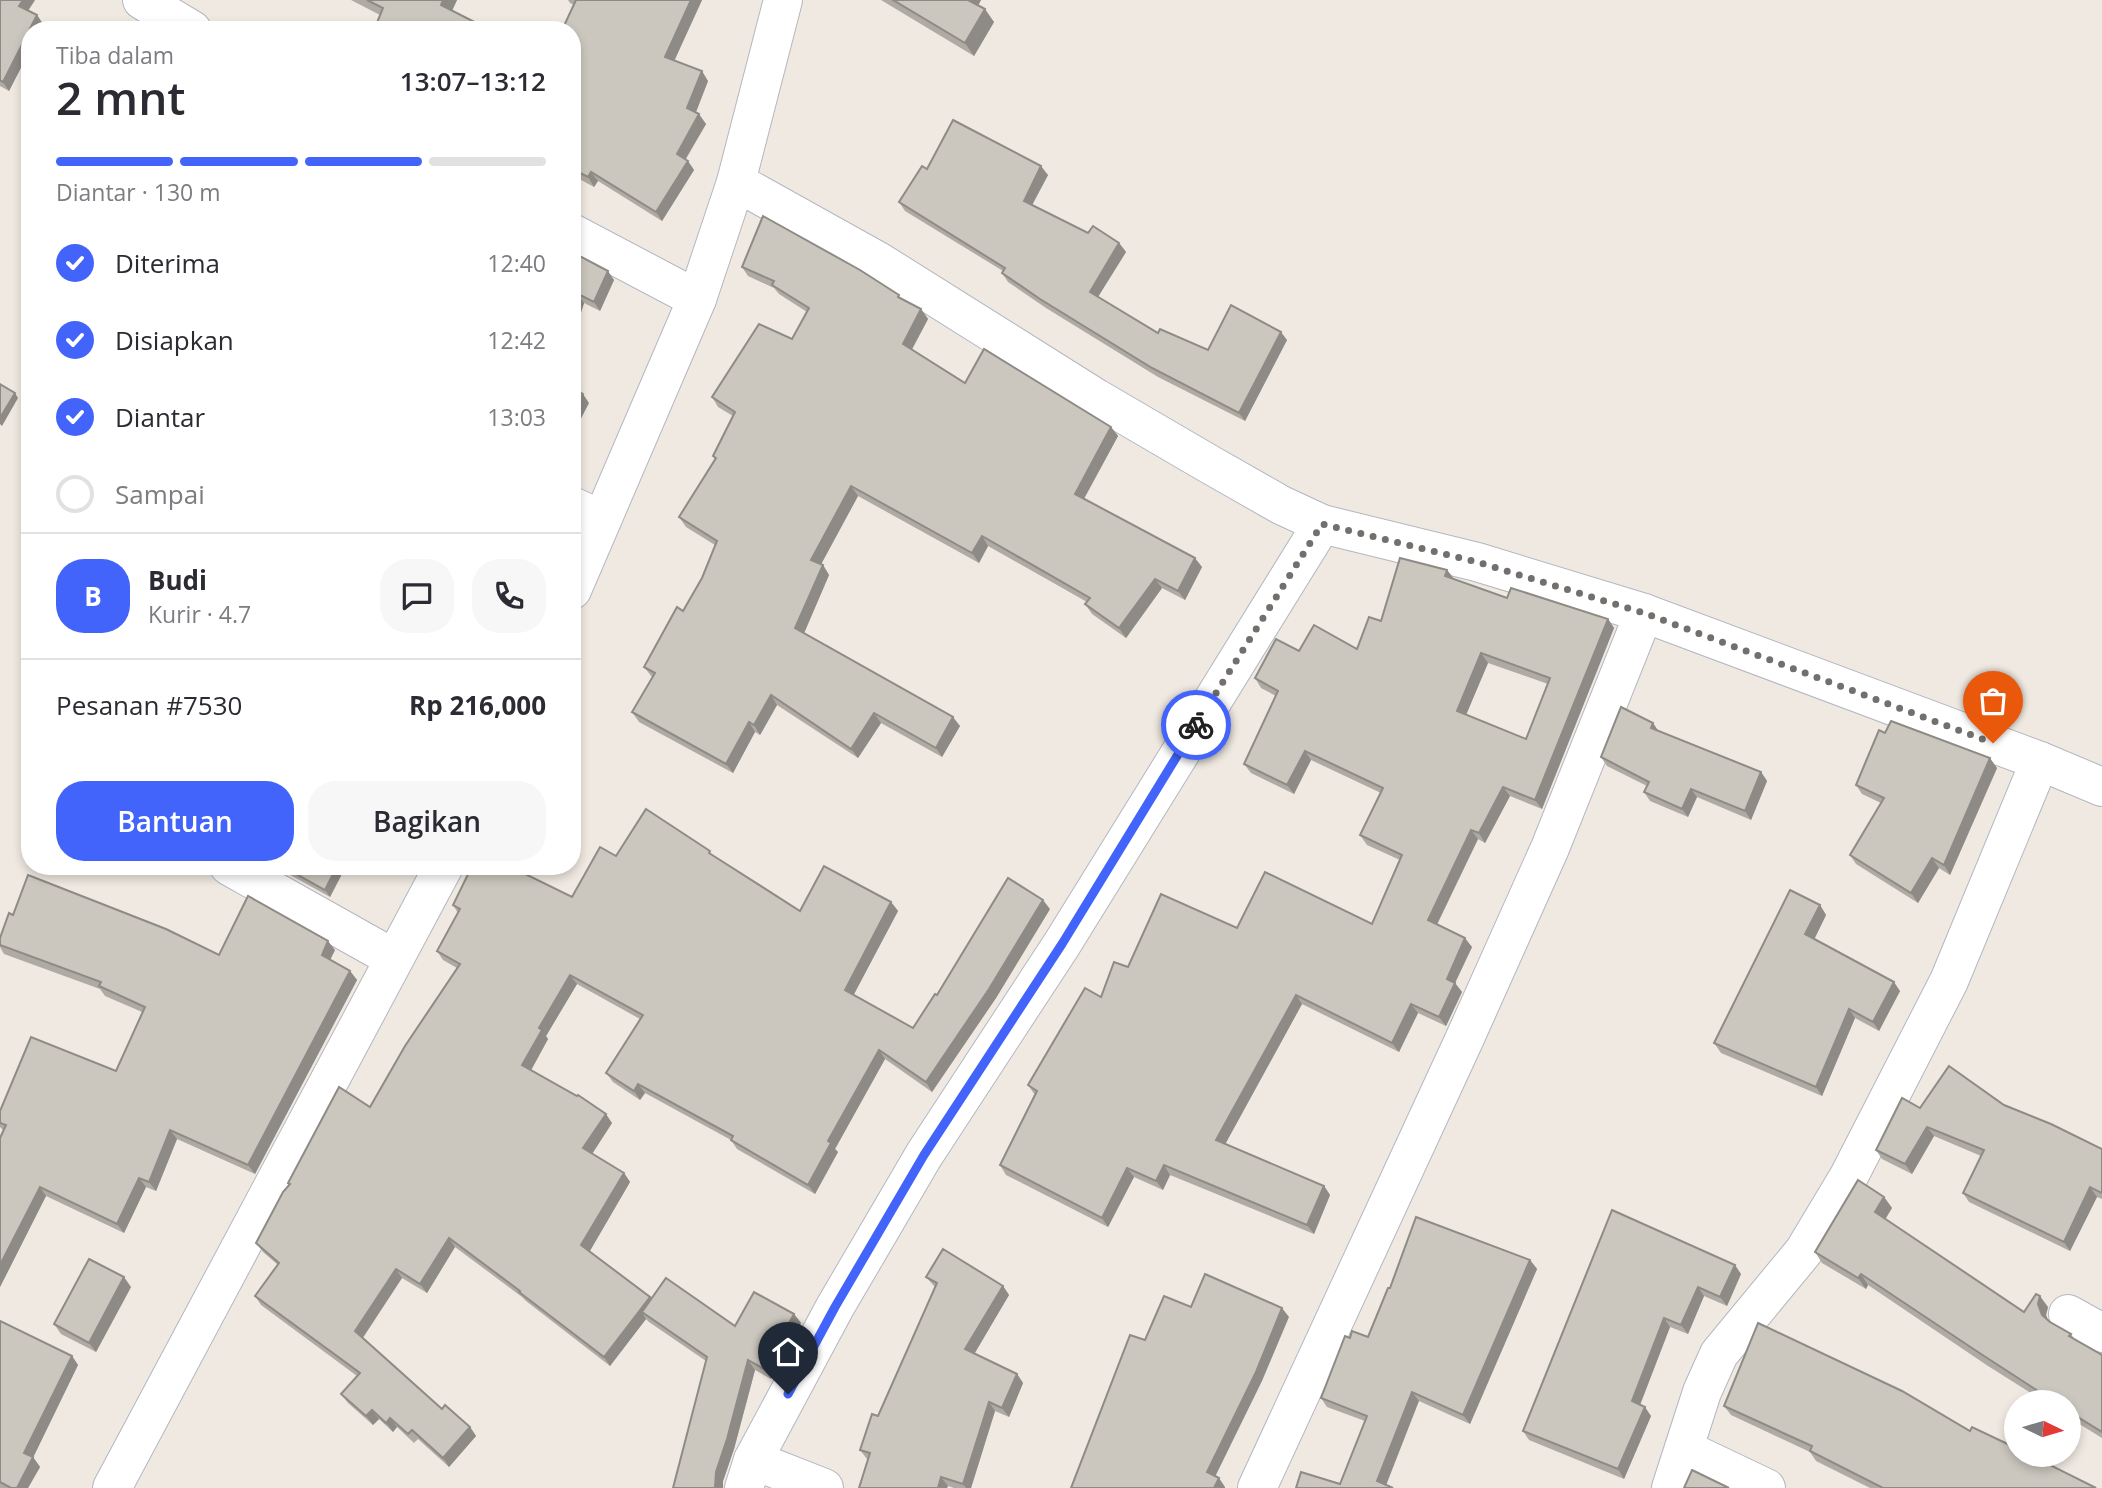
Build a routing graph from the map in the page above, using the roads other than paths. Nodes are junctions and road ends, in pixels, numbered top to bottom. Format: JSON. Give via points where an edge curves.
{"nodes":[{"id":1,"x":142,"y":0,"type":"edge"},
{"id":2,"x":783,"y":0,"type":"edge"},
{"id":3,"x":177,"y":21,"type":"edge"},
{"id":4,"x":736,"y":182,"type":"junction"},
{"id":5,"x":581,"y":238,"type":"edge"},
{"id":6,"x":697,"y":299,"type":"junction"},
{"id":7,"x":587,"y":513,"type":"edge"},
{"id":8,"x":1322,"y":524,"type":"junction"},
{"id":9,"x":581,"y":544,"type":"edge"},
{"id":10,"x":1644,"y":613,"type":"junction"},
{"id":11,"x":2040,"y":761,"type":"junction"},
{"id":12,"x":2102,"y":788,"type":"edge"},
{"id":13,"x":245,"y":875,"type":"edge"},
{"id":14,"x":439,"y":875,"type":"edge"},
{"id":15,"x":393,"y":958,"type":"junction"},
{"id":16,"x":2068,"y":1314,"type":"dead end"},
{"id":17,"x":2102,"y":1333,"type":"edge"},
{"id":18,"x":1684,"y":1449,"type":"junction"},
{"id":19,"x":749,"y":1474,"type":"edge"},
{"id":20,"x":112,"y":1488,"type":"edge"},
{"id":21,"x":824,"y":1488,"type":"edge"},
{"id":22,"x":1257,"y":1488,"type":"edge"},
{"id":23,"x":1671,"y":1488,"type":"edge"},
{"id":24,"x":1766,"y":1488,"type":"edge"}],
"edges":[{"from":1,"to":3,"type":"street"},
{"from":2,"to":4,"type":"street"},
{"from":4,"to":6,"type":"street"},
{"from":4,"to":8,"type":"street","via":[[878,261],[1152,431]]},
{"from":5,"to":6,"type":"street"},
{"from":6,"to":7,"type":"street"},
{"from":7,"to":9,"type":"street"},
{"from":8,"to":10,"type":"street","via":[[1477,562]]},
{"from":8,"to":19,"type":"street","via":[[1062,944],[924,1155],[835,1307]]},
{"from":10,"to":11,"type":"street"},
{"from":10,"to":22,"type":"street","via":[[1544,861]]},
{"from":11,"to":12,"type":"street"},
{"from":11,"to":18,"type":"street","via":[[1949,981],[1855,1164],[1804,1251],[1718,1354]]},
{"from":13,"to":15,"type":"street"},
{"from":14,"to":15,"type":"street"},
{"from":15,"to":20,"type":"street"},
{"from":16,"to":17,"type":"street"},
{"from":18,"to":23,"type":"street"},
{"from":18,"to":24,"type":"street"},
{"from":19,"to":21,"type":"street"}]}
